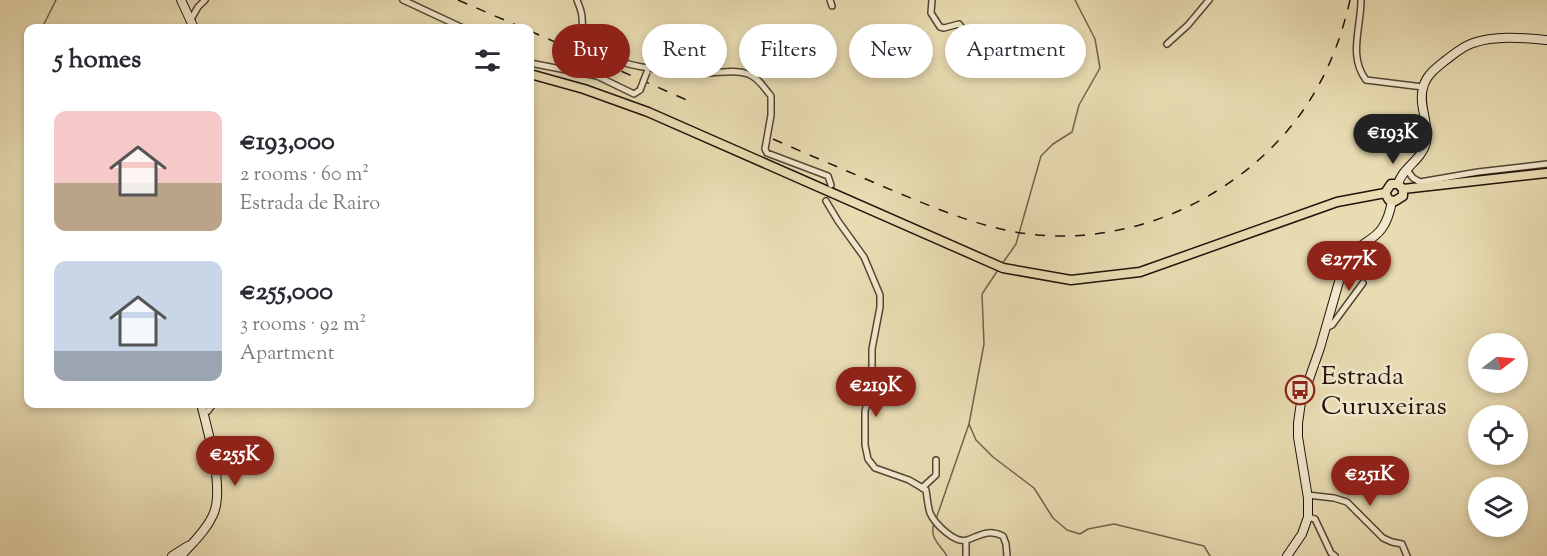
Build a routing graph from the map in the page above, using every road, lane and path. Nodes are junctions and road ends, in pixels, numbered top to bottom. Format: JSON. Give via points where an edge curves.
{"nodes":[{"id":1,"x":179,"y":0,"type":"edge"},
{"id":2,"x":205,"y":0,"type":"edge"},
{"id":3,"x":403,"y":0,"type":"edge"},
{"id":4,"x":577,"y":0,"type":"edge"},
{"id":5,"x":932,"y":0,"type":"edge"},
{"id":6,"x":1209,"y":0,"type":"edge"},
{"id":7,"x":1361,"y":0,"type":"edge"},
{"id":8,"x":189,"y":24,"type":"edge"},
{"id":9,"x":191,"y":24,"type":"edge"},
{"id":10,"x":454,"y":24,"type":"edge"},
{"id":11,"x":945,"y":28,"type":"edge"},
{"id":12,"x":1547,"y":39,"type":"edge"},
{"id":13,"x":1167,"y":44,"type":"dead end"},
{"id":14,"x":534,"y":64,"type":"edge"},
{"id":15,"x":642,"y":68,"type":"edge"},
{"id":16,"x":727,"y":71,"type":"edge"},
{"id":17,"x":534,"y":75,"type":"edge"},
{"id":18,"x":645,"y":78,"type":"edge"},
{"id":19,"x":1423,"y":87,"type":"junction"},
{"id":20,"x":1547,"y":164,"type":"edge"},
{"id":21,"x":1407,"y":170,"type":"junction"},
{"id":22,"x":1547,"y":173,"type":"edge"},
{"id":23,"x":831,"y":185,"type":"dead end"},
{"id":24,"x":1400,"y":187,"type":"junction"},
{"id":25,"x":1385,"y":193,"type":"junction"},
{"id":26,"x":826,"y":201,"type":"dead end"},
{"id":27,"x":1392,"y":201,"type":"junction"},
{"id":28,"x":1363,"y":283,"type":"dead end"},
{"id":29,"x":1324,"y":329,"type":"junction"},
{"id":30,"x":205,"y":408,"type":"edge"},
{"id":31,"x":206,"y":408,"type":"edge"},
{"id":32,"x":210,"y":428,"type":"junction"},
{"id":33,"x":936,"y":460,"type":"dead end"},
{"id":34,"x":213,"y":461,"type":"junction"},
{"id":35,"x":217,"y":483,"type":"junction"},
{"id":36,"x":922,"y":488,"type":"junction"},
{"id":37,"x":1307,"y":495,"type":"junction"},
{"id":38,"x":221,"y":508,"type":"junction"},
{"id":39,"x":1308,"y":518,"type":"junction"},
{"id":40,"x":201,"y":533,"type":"junction"},
{"id":41,"x":966,"y":541,"type":"junction"},
{"id":42,"x":188,"y":553,"type":"edge"},
{"id":43,"x":172,"y":556,"type":"edge"},
{"id":44,"x":966,"y":556,"type":"edge"},
{"id":45,"x":1007,"y":556,"type":"edge"},
{"id":46,"x":1287,"y":556,"type":"edge"},
{"id":47,"x":1335,"y":556,"type":"edge"},
{"id":48,"x":1407,"y":556,"type":"edge"}],
"edges":[{"from":1,"to":8,"type":"street"},
{"from":2,"to":9,"type":"street"},
{"from":3,"to":10,"type":"street"},
{"from":4,"to":15,"type":"street","via":[[584,39],[595,53]]},
{"from":5,"to":11,"type":"street","via":[[931,13],[940,27]]},
{"from":6,"to":13,"type":"street"},
{"from":7,"to":19,"type":"street","via":[[1355,47],[1366,81]]},
{"from":12,"to":19,"type":"street","via":[[1472,43],[1432,70]]},
{"from":14,"to":18,"type":"street","bridge":true,"via":[[597,76],[634,94]]},
{"from":16,"to":23,"type":"street","via":[[749,74],[771,96],[767,153],[828,176]]},
{"from":17,"to":25,"type":"main road","via":[[648,112],[1003,268],[1071,280],[1140,272],[1337,202]]},
{"from":19,"to":21,"type":"street","via":[[1426,142]]},
{"from":20,"to":21,"type":"street","via":[[1420,182]]},
{"from":21,"to":24,"type":"street","via":[[1400,177]]},
{"from":22,"to":24,"type":"main road"},
{"from":24,"to":25,"type":"main road","via":[[1388,186]]},
{"from":24,"to":27,"type":"main road","via":[[1401,198]]},
{"from":25,"to":27,"type":"main road"},
{"from":26,"to":36,"type":"street","via":[[864,257],[880,295],[872,349],[872,385],[865,411],[868,459],[875,468]]},
{"from":27,"to":29,"type":"street","via":[[1385,226],[1344,264]]},
{"from":28,"to":29,"type":"street","via":[[1332,325]]},
{"from":29,"to":37,"type":"street","via":[[1298,423]]},
{"from":30,"to":34,"type":"street"},
{"from":31,"to":32,"type":"street"},
{"from":32,"to":34,"type":"street"},
{"from":32,"to":38,"type":"street","via":[[223,491]]},
{"from":33,"to":36,"type":"street","via":[[936,475]]},
{"from":34,"to":35,"type":"street"},
{"from":35,"to":38,"type":"street"},
{"from":35,"to":40,"type":"street","via":[[216,507]]},
{"from":36,"to":41,"type":"street","via":[[936,522],[957,540]]},
{"from":37,"to":39,"type":"street"},
{"from":37,"to":48,"type":"street","via":[[1347,502],[1383,538],[1402,544]]},
{"from":38,"to":40,"type":"street"},
{"from":38,"to":42,"type":"street","via":[[213,525]]},
{"from":39,"to":46,"type":"street"},
{"from":39,"to":47,"type":"street","via":[[1315,519]]},
{"from":40,"to":42,"type":"street"},
{"from":41,"to":44,"type":"street"},
{"from":41,"to":45,"type":"street","via":[[995,532],[1003,536]]},
{"from":42,"to":43,"type":"street"}]}
